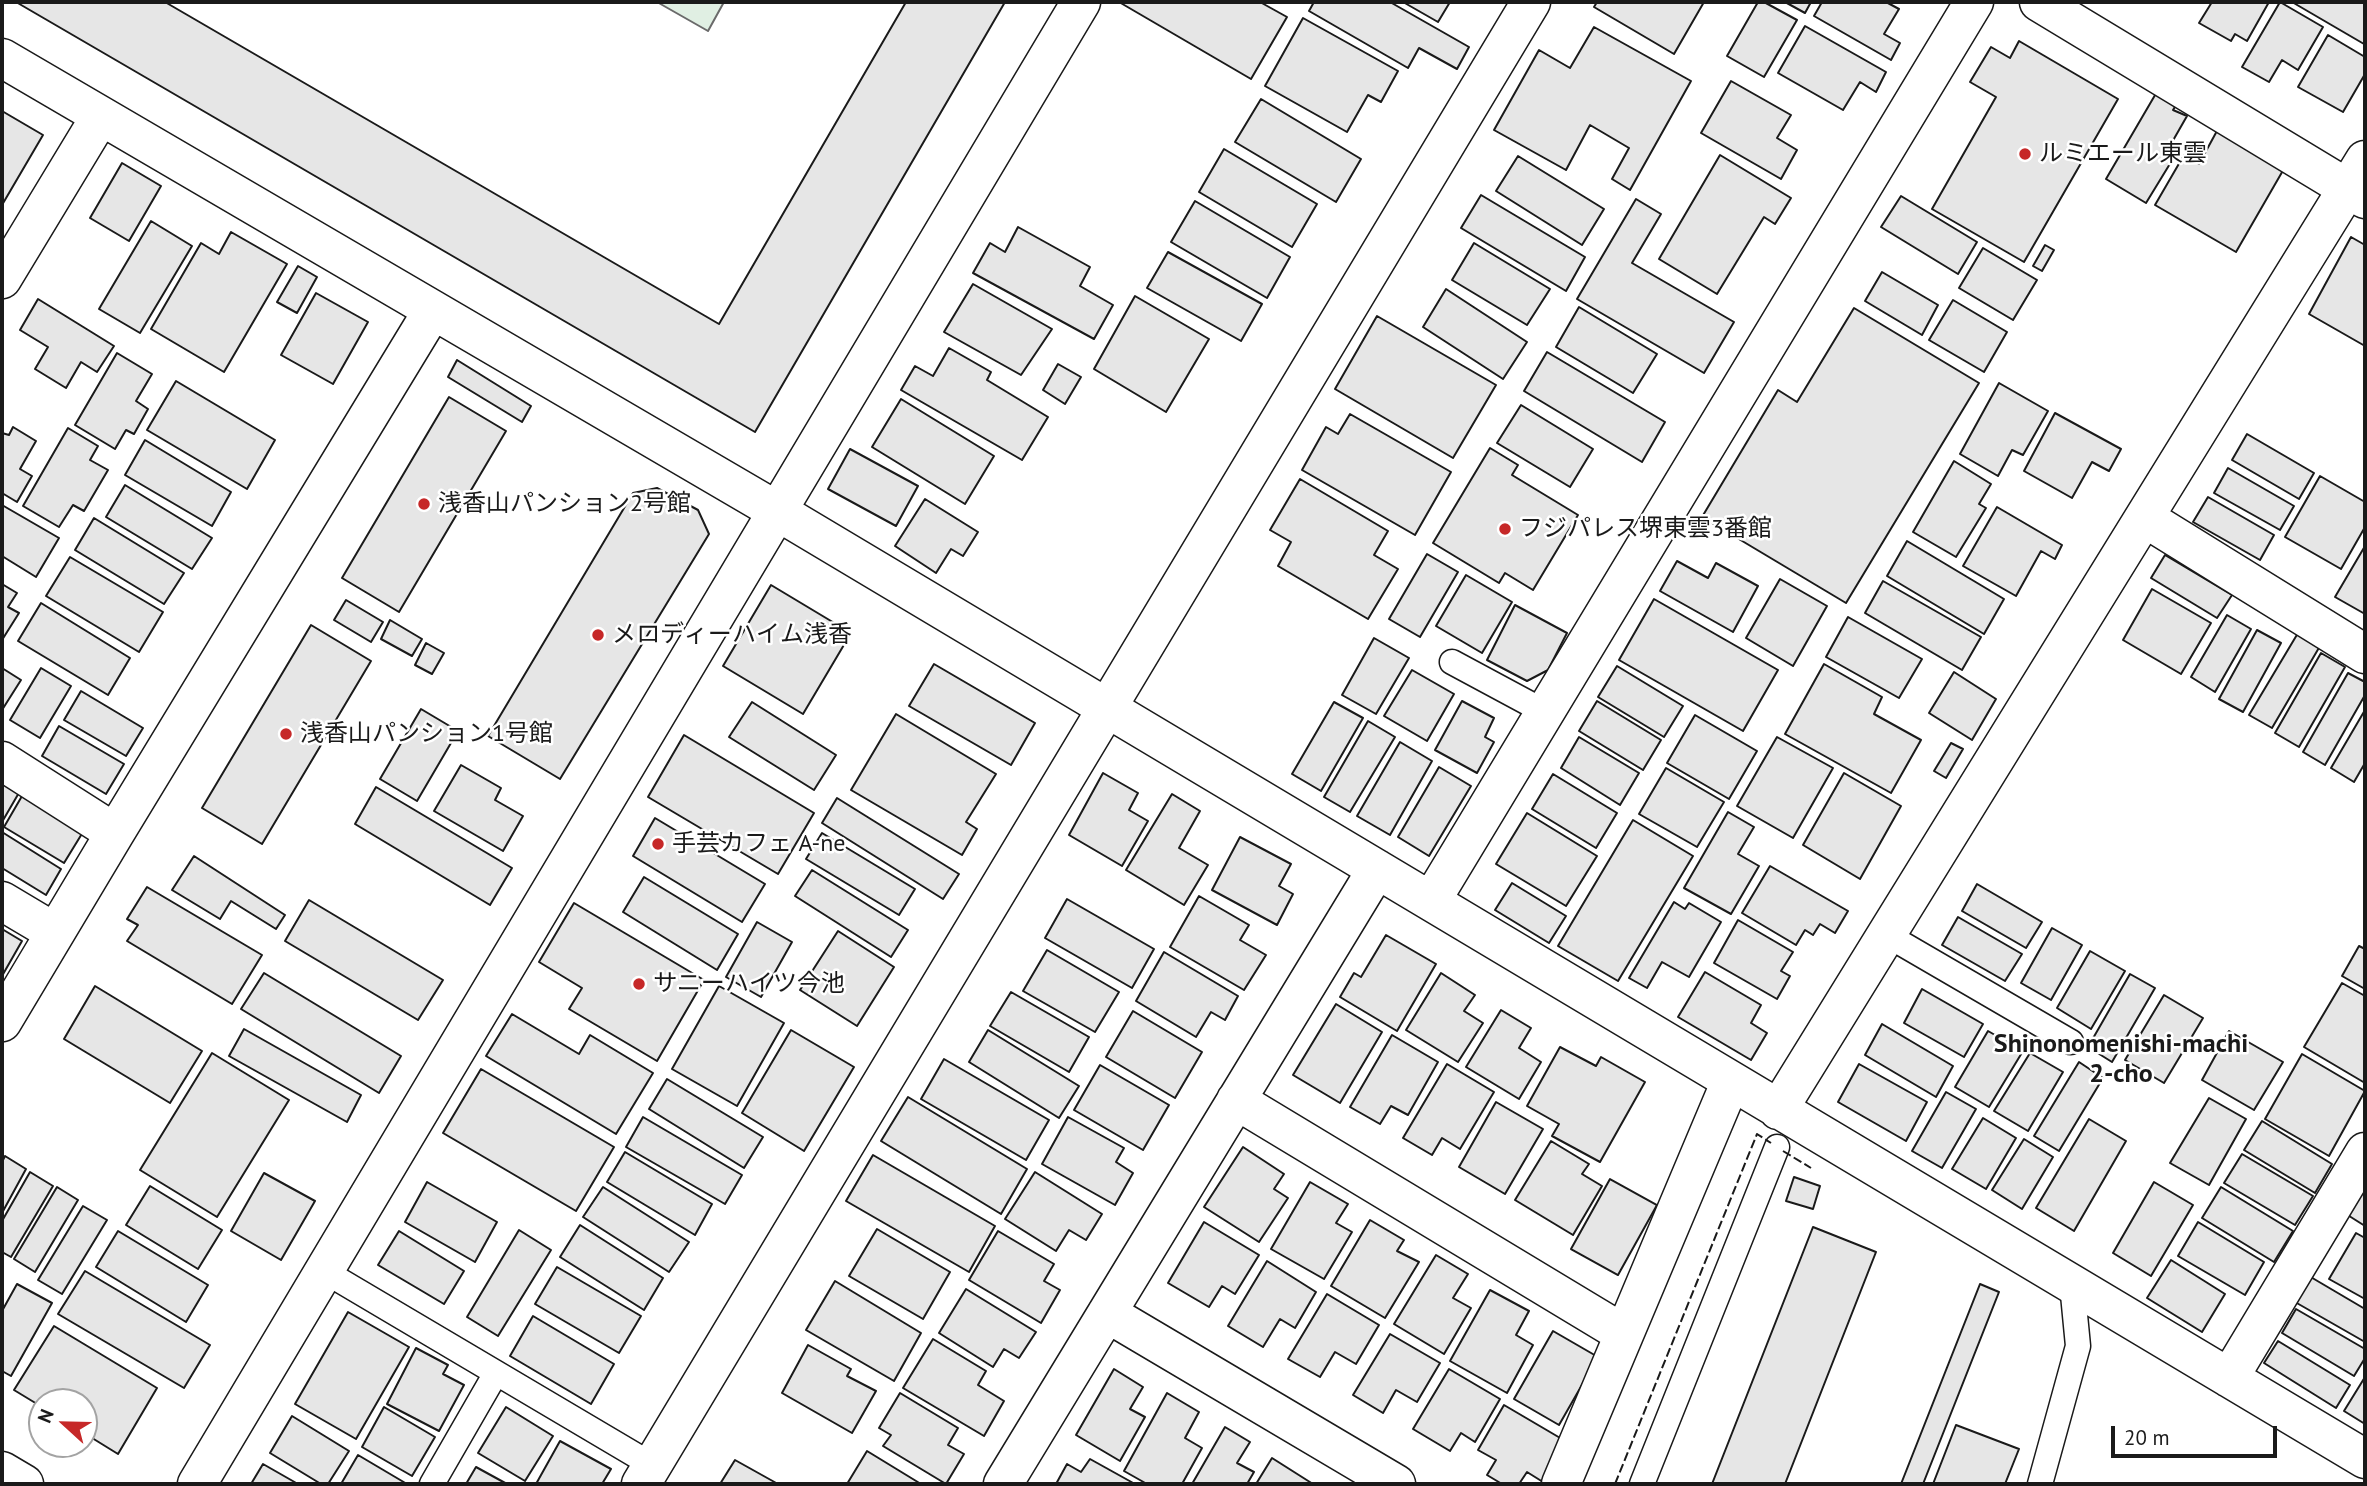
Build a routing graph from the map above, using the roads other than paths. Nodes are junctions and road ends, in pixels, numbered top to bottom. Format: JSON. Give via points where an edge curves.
{"nodes":[{"id":1,"x":1081,"y":2,"type":"edge"},
{"id":2,"x":1531,"y":2,"type":"edge"},
{"id":3,"x":1974,"y":2,"type":"edge"},
{"id":4,"x":2039,"y":2,"type":"edge"},
{"id":5,"x":2,"y":58,"type":"edge"},
{"id":6,"x":100,"y":117,"type":"junction"},
{"id":7,"x":2360,"y":183,"type":"edge"},
{"id":8,"x":2,"y":279,"type":"edge"},
{"id":9,"x":433,"y":310,"type":"junction"},
{"id":10,"x":777,"y":511,"type":"junction"},
{"id":11,"x":2145,"y":518,"type":"junction"},
{"id":12,"x":2365,"y":654,"type":"edge"},
{"id":13,"x":1451,"y":662,"type":"dead end"},
{"id":14,"x":1106,"y":707,"type":"junction"},
{"id":15,"x":1545,"y":712,"type":"junction"},
{"id":16,"x":2,"y":761,"type":"edge"},
{"id":17,"x":115,"y":833,"type":"junction"},
{"id":18,"x":1377,"y":869,"type":"junction"},
{"id":19,"x":2,"y":901,"type":"edge"},
{"id":20,"x":1431,"y":901,"type":"junction"},
{"id":21,"x":54,"y":932,"type":"junction"},
{"id":22,"x":1886,"y":935,"type":"junction"},
{"id":23,"x":2,"y":1022,"type":"edge"},
{"id":24,"x":2071,"y":1042,"type":"dead end"},
{"id":25,"x":1731,"y":1081,"type":"junction"},
{"id":26,"x":1236,"y":1100,"type":"junction"},
{"id":27,"x":1778,"y":1110,"type":"junction"},
{"id":28,"x":1777,"y":1147,"type":"dead end"},
{"id":29,"x":2365,"y":1152,"type":"edge"},
{"id":30,"x":324,"y":1271,"type":"junction"},
{"id":31,"x":2072,"y":1284,"type":"junction"},
{"id":32,"x":1107,"y":1313,"type":"junction"},
{"id":33,"x":1624,"y":1334,"type":"junction"},
{"id":34,"x":496,"y":1373,"type":"junction"},
{"id":35,"x":2228,"y":1378,"type":"junction"},
{"id":36,"x":2365,"y":1459,"type":"edge"},
{"id":37,"x":2,"y":1471,"type":"edge"},
{"id":38,"x":646,"y":1475,"type":"edge"},
{"id":39,"x":24,"y":1484,"type":"edge"},
{"id":40,"x":197,"y":1484,"type":"edge"},
{"id":41,"x":432,"y":1484,"type":"edge"},
{"id":42,"x":1003,"y":1484,"type":"edge"},
{"id":43,"x":1396,"y":1484,"type":"edge"},
{"id":44,"x":1561,"y":1484,"type":"edge"},
{"id":45,"x":1642,"y":1484,"type":"edge"},
{"id":46,"x":2040,"y":1484,"type":"edge"}],
"edges":[{"from":1,"to":10,"type":"street"},
{"from":2,"to":14,"type":"street"},
{"from":3,"to":15,"type":"street"},
{"from":4,"to":7,"type":"street"},
{"from":5,"to":6,"type":"street"},
{"from":6,"to":8,"type":"street"},
{"from":6,"to":9,"type":"street"},
{"from":7,"to":11,"type":"street"},
{"from":9,"to":10,"type":"street"},
{"from":9,"to":17,"type":"street"},
{"from":10,"to":14,"type":"street"},
{"from":10,"to":30,"type":"street"},
{"from":11,"to":12,"type":"street"},
{"from":11,"to":22,"type":"street"},
{"from":13,"to":15,"type":"lane"},
{"from":14,"to":18,"type":"street"},
{"from":14,"to":38,"type":"street"},
{"from":15,"to":20,"type":"street"},
{"from":16,"to":17,"type":"street"},
{"from":17,"to":21,"type":"street"},
{"from":18,"to":20,"type":"street"},
{"from":18,"to":26,"type":"street"},
{"from":19,"to":21,"type":"street"},
{"from":20,"to":25,"type":"street"},
{"from":21,"to":23,"type":"street"},
{"from":22,"to":24,"type":"lane"},
{"from":22,"to":27,"type":"street"},
{"from":25,"to":27,"type":"street"},
{"from":25,"to":33,"type":"street"},
{"from":26,"to":32,"type":"street"},
{"from":26,"to":33,"type":"street"},
{"from":27,"to":31,"type":"street"},
{"from":28,"to":45,"type":"lane"},
{"from":29,"to":35,"type":"street"},
{"from":30,"to":34,"type":"lane"},
{"from":30,"to":40,"type":"street"},
{"from":31,"to":35,"type":"street"},
{"from":31,"to":46,"type":"lane","via":[[2078,1346]]},
{"from":32,"to":42,"type":"street"},
{"from":32,"to":43,"type":"street"},
{"from":33,"to":44,"type":"street"},
{"from":34,"to":38,"type":"lane"},
{"from":34,"to":41,"type":"lane"},
{"from":35,"to":36,"type":"street"},
{"from":37,"to":39,"type":"street"}]}
